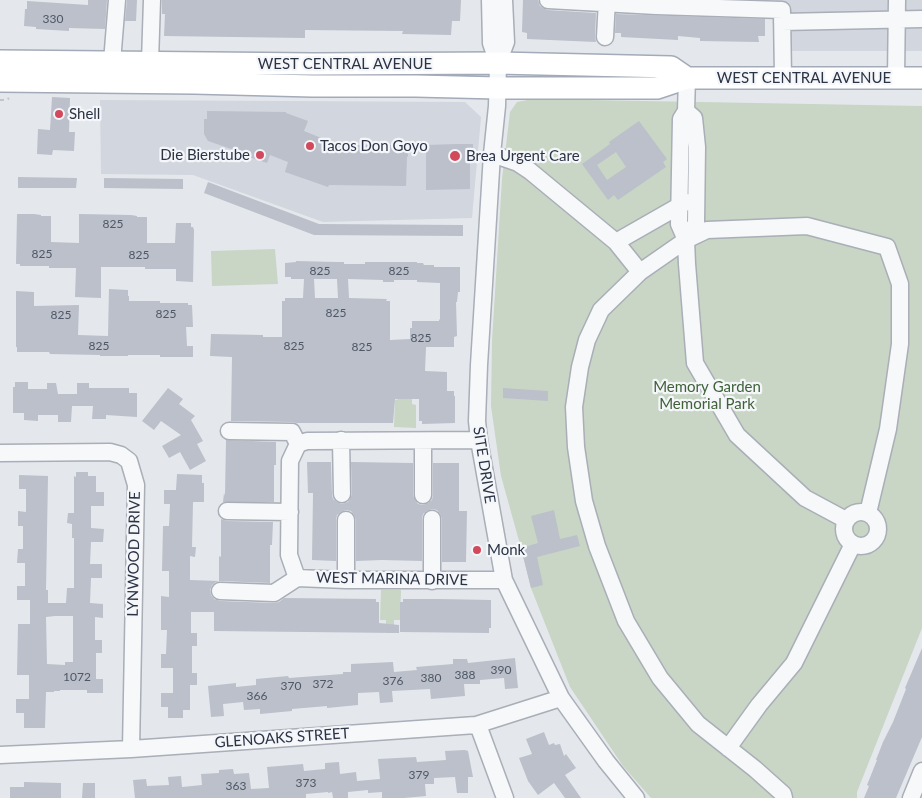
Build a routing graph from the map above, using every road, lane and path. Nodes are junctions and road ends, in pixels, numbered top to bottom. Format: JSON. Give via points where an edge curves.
{"nodes":[{"id":1,"x":117,"y":0,"type":"edge"},
{"id":2,"x":152,"y":0,"type":"edge"},
{"id":3,"x":490,"y":0,"type":"edge"},
{"id":4,"x":504,"y":0,"type":"edge"},
{"id":5,"x":548,"y":0,"type":"edge"},
{"id":6,"x":897,"y":0,"type":"edge"},
{"id":7,"x":607,"y":2,"type":"edge"},
{"id":8,"x":782,"y":11,"type":"edge"},
{"id":9,"x":897,"y":19,"type":"junction"},
{"id":10,"x":922,"y":19,"type":"edge"},
{"id":11,"x":606,"y":37,"type":"dead end"},
{"id":12,"x":0,"y":61,"type":"edge"},
{"id":13,"x":112,"y":62,"type":"junction"},
{"id":14,"x":150,"y":62,"type":"junction"},
{"id":15,"x":498,"y":64,"type":"junction"},
{"id":16,"x":687,"y":78,"type":"junction"},
{"id":17,"x":783,"y":78,"type":"junction"},
{"id":18,"x":896,"y":78,"type":"junction"},
{"id":19,"x":922,"y":78,"type":"edge"},
{"id":20,"x":0,"y":81,"type":"edge"},
{"id":21,"x":498,"y":88,"type":"junction"},
{"id":22,"x":689,"y":137,"type":"junction"},
{"id":23,"x":492,"y":154,"type":"junction"},
{"id":24,"x":697,"y":196,"type":"junction"},
{"id":25,"x":680,"y":206,"type":"junction"},
{"id":26,"x":686,"y":240,"type":"junction"},
{"id":27,"x":616,"y":242,"type":"junction"},
{"id":28,"x":640,"y":272,"type":"junction"},
{"id":29,"x":229,"y":431,"type":"dead end"},
{"id":30,"x":341,"y":440,"type":"junction"},
{"id":31,"x":479,"y":440,"type":"junction"},
{"id":32,"x":423,"y":441,"type":"junction"},
{"id":33,"x":298,"y":444,"type":"junction"},
{"id":34,"x":0,"y":452,"type":"edge"},
{"id":35,"x":342,"y":494,"type":"dead end"},
{"id":36,"x":423,"y":496,"type":"dead end"},
{"id":37,"x":227,"y":511,"type":"dead end"},
{"id":38,"x":290,"y":512,"type":"junction"},
{"id":39,"x":868,"y":513,"type":"junction"},
{"id":40,"x":432,"y":518,"type":"dead end"},
{"id":41,"x":346,"y":520,"type":"dead end"},
{"id":42,"x":846,"y":520,"type":"junction"},
{"id":43,"x":853,"y":544,"type":"junction"},
{"id":44,"x":297,"y":578,"type":"junction"},
{"id":45,"x":346,"y":580,"type":"junction"},
{"id":46,"x":504,"y":580,"type":"junction"},
{"id":47,"x":432,"y":581,"type":"junction"},
{"id":48,"x":220,"y":591,"type":"dead end"},
{"id":49,"x":561,"y":698,"type":"junction"},
{"id":50,"x":478,"y":724,"type":"junction"},
{"id":51,"x":728,"y":748,"type":"junction"},
{"id":52,"x":131,"y":749,"type":"junction"},
{"id":53,"x":0,"y":755,"type":"edge"},
{"id":54,"x":922,"y":771,"type":"edge"},
{"id":55,"x":916,"y":791,"type":"edge"},
{"id":56,"x":505,"y":798,"type":"edge"},
{"id":57,"x":636,"y":798,"type":"edge"},
{"id":58,"x":784,"y":798,"type":"edge"}],
"edges":[{"from":1,"to":13,"type":"street"},
{"from":2,"to":14,"type":"street"},
{"from":3,"to":15,"type":"street","name":"SITE DRIVE","via":[[491,43]]},
{"from":4,"to":15,"type":"street","name":"SITE DRIVE","via":[[506,42]]},
{"from":5,"to":7,"type":"street"},
{"from":6,"to":9,"type":"street"},
{"from":7,"to":8,"type":"street"},
{"from":7,"to":11,"type":"street"},
{"from":8,"to":9,"type":"street"},
{"from":8,"to":17,"type":"street"},
{"from":9,"to":10,"type":"street"},
{"from":9,"to":18,"type":"street"},
{"from":12,"to":13,"type":"main road","name":"WEST CENTRAL AVENUE"},
{"from":13,"to":14,"type":"main road","name":"WEST CENTRAL AVENUE"},
{"from":14,"to":15,"type":"main road","name":"WEST CENTRAL AVENUE"},
{"from":15,"to":16,"type":"main road","name":"WEST CENTRAL AVENUE","via":[[671,66]]},
{"from":15,"to":21,"type":"street","name":"SITE DRIVE"},
{"from":16,"to":17,"type":"main road","name":"WEST CENTRAL AVENUE"},
{"from":16,"to":21,"type":"main road","name":"WEST CENTRAL AVENUE","via":[[657,88]]},
{"from":16,"to":22,"type":"street","via":[[686,111],[681,119]]},
{"from":17,"to":18,"type":"main road","name":"WEST CENTRAL AVENUE"},
{"from":18,"to":19,"type":"main road","name":"WEST CENTRAL AVENUE"},
{"from":20,"to":21,"type":"main road","name":"WEST CENTRAL AVENUE"},
{"from":21,"to":23,"type":"street","name":"SITE DRIVE"},
{"from":22,"to":24,"type":"street"},
{"from":22,"to":25,"type":"street"},
{"from":23,"to":27,"type":"street","via":[[530,170]]},
{"from":23,"to":31,"type":"street","name":"SITE DRIVE","via":[[479,365]]},
{"from":24,"to":25,"type":"street"},
{"from":24,"to":26,"type":"street","via":[[696,223]]},
{"from":25,"to":26,"type":"street","via":[[679,224]]},
{"from":25,"to":27,"type":"street"},
{"from":26,"to":28,"type":"street"},
{"from":26,"to":39,"type":"street","via":[[707,230],[807,226],[887,247],[900,284],[900,344],[888,429]]},
{"from":26,"to":42,"type":"street","via":[[695,363],[737,435],[805,498]]},
{"from":27,"to":28,"type":"street"},
{"from":28,"to":51,"type":"street","via":[[601,310],[587,340],[580,367],[574,408],[584,501],[597,546],[626,621],[660,678],[698,724]]},
{"from":29,"to":33,"type":"street","via":[[292,432]]},
{"from":30,"to":32,"type":"street"},
{"from":30,"to":33,"type":"street"},
{"from":30,"to":35,"type":"street"},
{"from":31,"to":32,"type":"street"},
{"from":31,"to":46,"type":"street","name":"SITE DRIVE"},
{"from":32,"to":36,"type":"street"},
{"from":33,"to":38,"type":"street","name":"WEST MARINA DRIVE","via":[[290,462]]},
{"from":34,"to":52,"type":"street","name":"LYNWOOD DRIVE","via":[[110,452],[129,461],[136,485]]},
{"from":37,"to":38,"type":"street"},
{"from":38,"to":44,"type":"street","name":"WEST MARINA DRIVE","via":[[289,555]]},
{"from":39,"to":42,"type":"street","via":[[854,513]]},
{"from":39,"to":43,"type":"street","via":[[876,518],[878,536],[865,546]]},
{"from":40,"to":47,"type":"street"},
{"from":41,"to":45,"type":"street"},
{"from":42,"to":43,"type":"street","via":[[845,535]]},
{"from":43,"to":51,"type":"street","via":[[794,663]]},
{"from":44,"to":45,"type":"street","name":"WEST MARINA DRIVE"},
{"from":44,"to":48,"type":"street","via":[[274,593]]},
{"from":45,"to":47,"type":"street","name":"WEST MARINA DRIVE"},
{"from":46,"to":47,"type":"street","name":"WEST MARINA DRIVE"},
{"from":46,"to":49,"type":"street","name":"SITE DRIVE"},
{"from":49,"to":50,"type":"street","name":"GLENOAKS STREET"},
{"from":49,"to":57,"type":"street","name":"SITE DRIVE"},
{"from":50,"to":52,"type":"street","name":"GLENOAKS STREET"},
{"from":50,"to":56,"type":"street"},
{"from":51,"to":58,"type":"street"},
{"from":52,"to":53,"type":"street","name":"GLENOAKS STREET"},
{"from":54,"to":55,"type":"street"}]}
